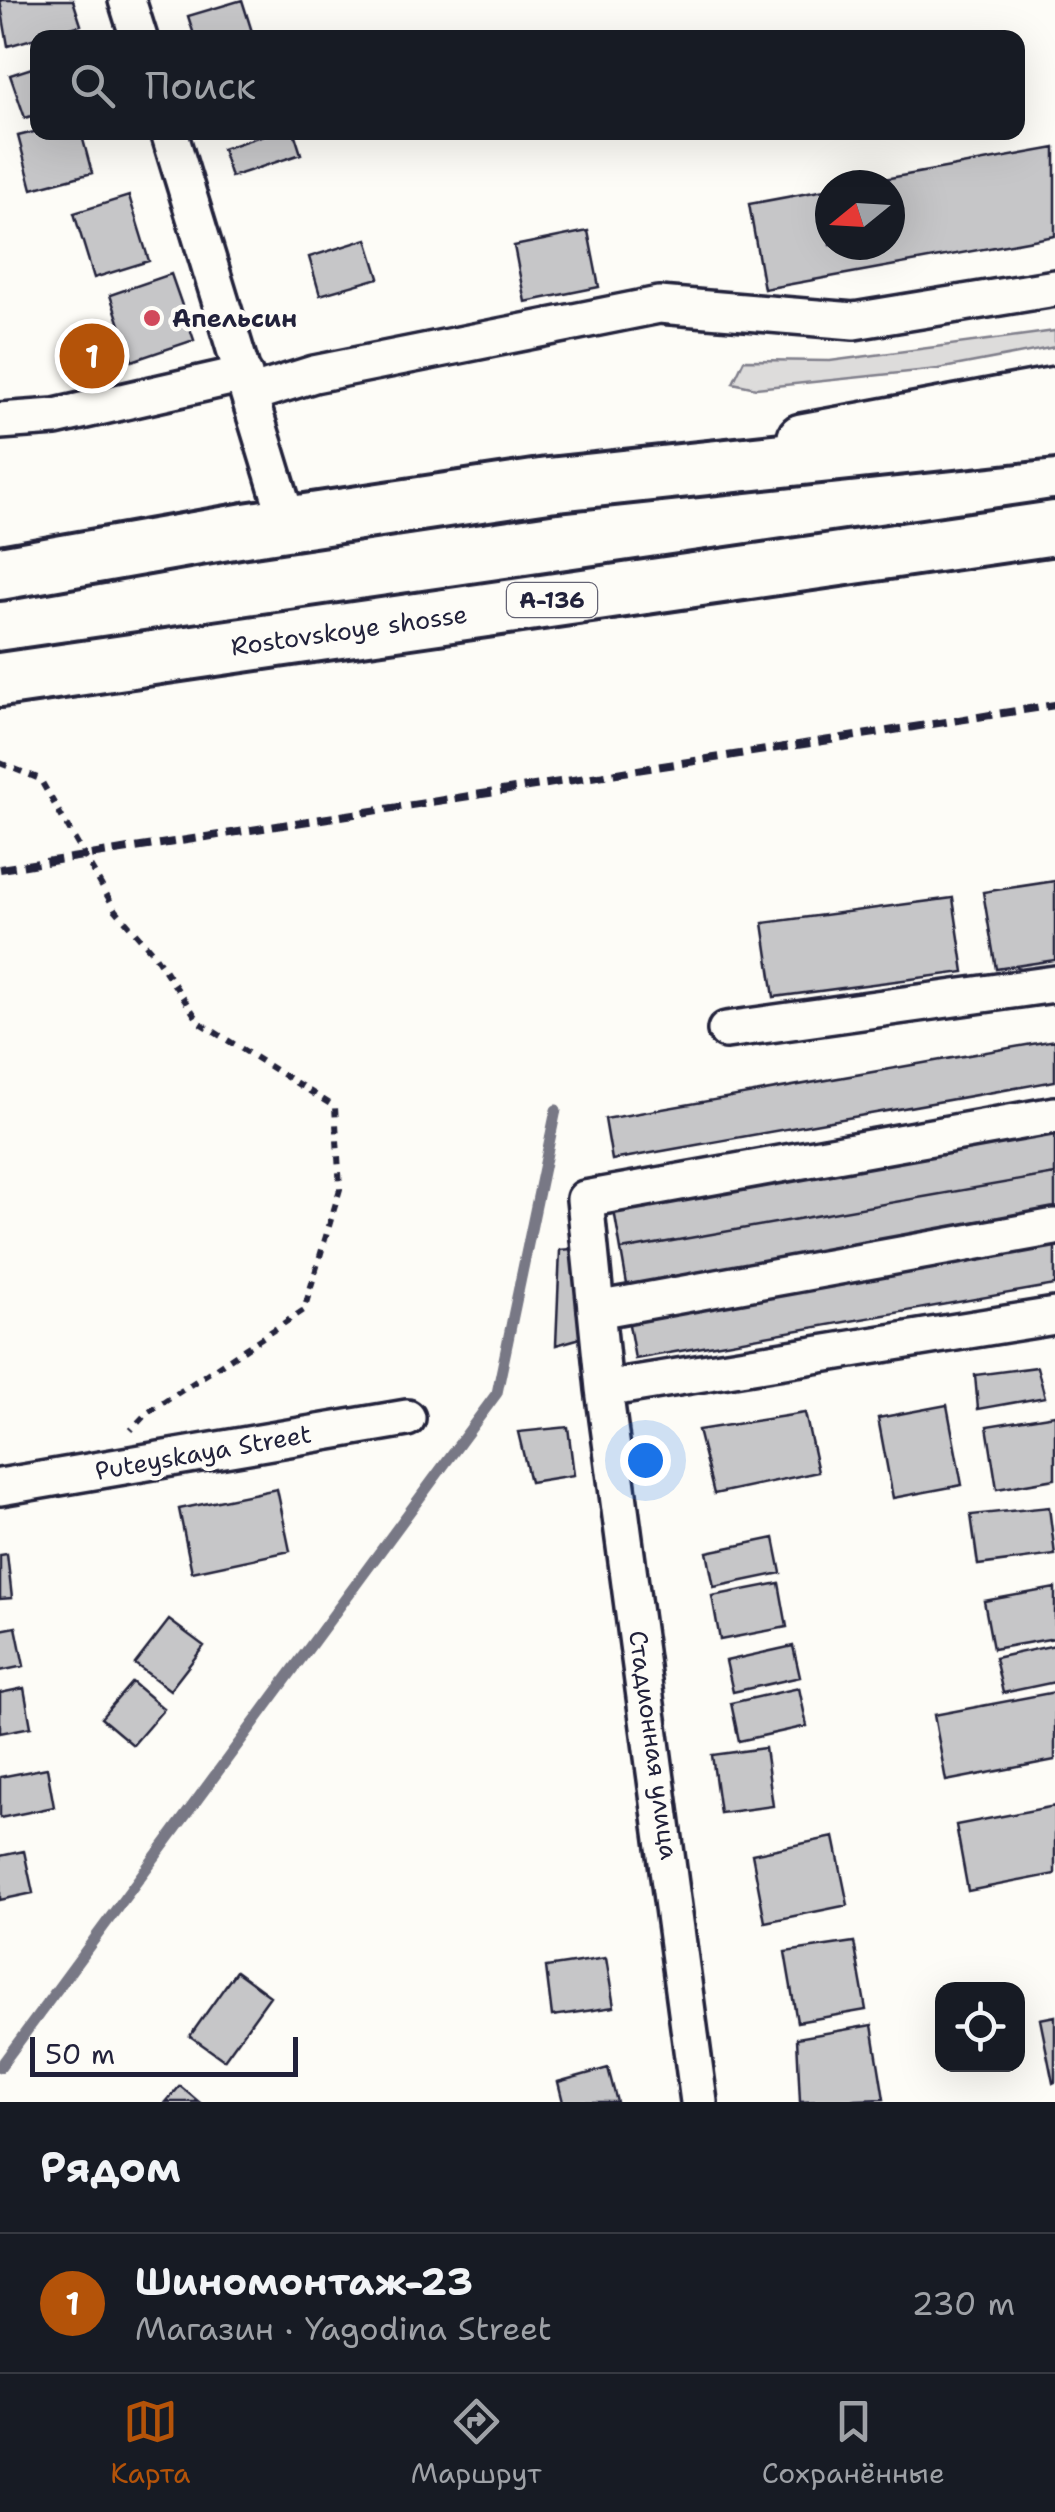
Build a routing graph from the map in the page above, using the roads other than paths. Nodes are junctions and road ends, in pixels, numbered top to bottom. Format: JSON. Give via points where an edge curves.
{"nodes":[{"id":1,"x":128,"y":0,"type":"edge"},
{"id":2,"x":137,"y":30,"type":"edge"},
{"id":3,"x":171,"y":140,"type":"edge"},
{"id":4,"x":1055,"y":288,"type":"edge"},
{"id":5,"x":247,"y":384,"type":"junction"},
{"id":6,"x":1055,"y":390,"type":"edge"},
{"id":7,"x":0,"y":421,"type":"edge"},
{"id":8,"x":1055,"y":431,"type":"edge"},
{"id":9,"x":548,"y":485,"type":"junction"},
{"id":10,"x":288,"y":523,"type":"junction"},
{"id":11,"x":1055,"y":528,"type":"edge"},
{"id":12,"x":0,"y":573,"type":"edge"},
{"id":13,"x":0,"y":680,"type":"edge"},
{"id":14,"x":1055,"y":984,"type":"edge"},
{"id":15,"x":726,"y":1030,"type":"dead end"},
{"id":16,"x":1055,"y":1115,"type":"edge"},
{"id":17,"x":1055,"y":1228,"type":"edge"},
{"id":18,"x":596,"y":1310,"type":"junction"},
{"id":19,"x":1055,"y":1316,"type":"edge"},
{"id":20,"x":604,"y":1389,"type":"junction"},
{"id":21,"x":407,"y":1418,"type":"dead end"},
{"id":22,"x":0,"y":1487,"type":"edge"},
{"id":23,"x":699,"y":2102,"type":"edge"}],
"edges":[{"from":1,"to":2,"type":"street"},
{"from":3,"to":5,"type":"street"},
{"from":4,"to":5,"type":"street","via":[[854,321],[659,305]]},
{"from":5,"to":7,"type":"street"},
{"from":5,"to":10,"type":"street"},
{"from":6,"to":9,"type":"main road"},
{"from":8,"to":9,"type":"highway"},
{"from":9,"to":10,"type":"highway"},
{"from":10,"to":12,"type":"highway"},
{"from":11,"to":13,"type":"highway","name":"Rostovskoye shosse","number":"А-136"},
{"from":14,"to":15,"type":"street"},
{"from":16,"to":18,"type":"street","name":"Стадионная улица","via":[[585,1199]]},
{"from":17,"to":18,"type":"street"},
{"from":18,"to":20,"type":"street","name":"Стадионная улица"},
{"from":19,"to":20,"type":"street"},
{"from":20,"to":23,"type":"street","name":"Стадионная улица"},
{"from":21,"to":22,"type":"street","name":"Puteyskaya Street"}]}
